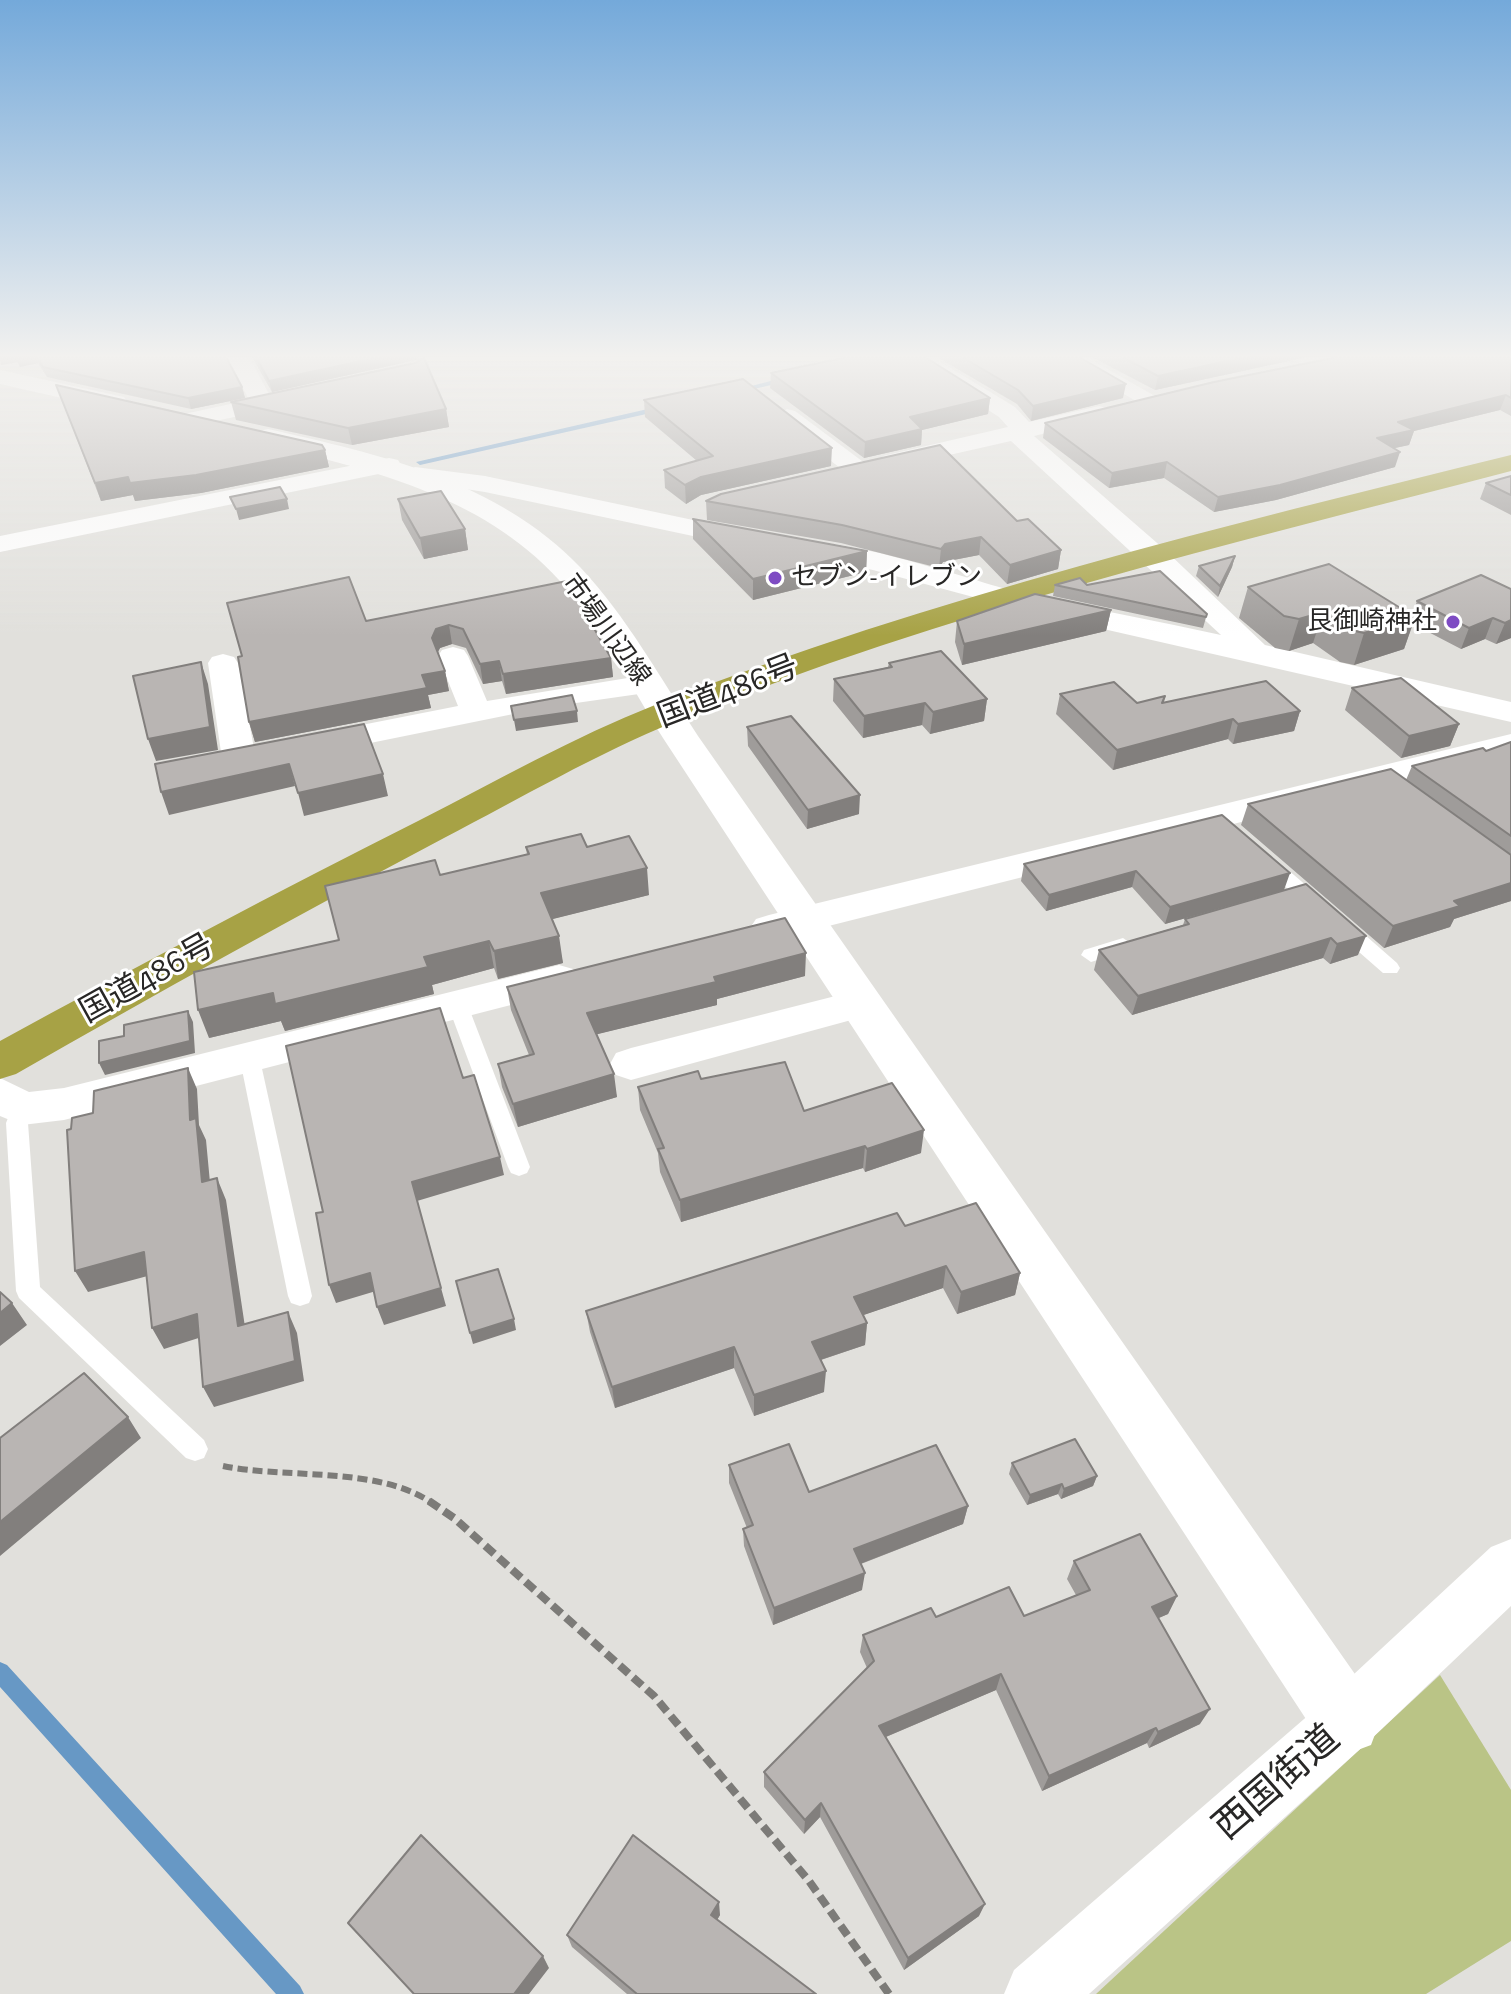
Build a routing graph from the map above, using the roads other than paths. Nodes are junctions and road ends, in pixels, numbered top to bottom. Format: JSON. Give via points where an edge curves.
{"nodes":[{"id":1,"x":320,"y":450,"type":"edge"},
{"id":2,"x":832,"y":450,"type":"edge"},
{"id":3,"x":944,"y":450,"type":"edge"},
{"id":4,"x":1040,"y":450,"type":"edge"},
{"id":5,"x":1511,"y":463,"type":"edge"},
{"id":6,"x":857,"y":469,"type":"junction"},
{"id":7,"x":402,"y":470,"type":"junction"},
{"id":8,"x":828,"y":476,"type":"edge"},
{"id":9,"x":701,"y":507,"type":"dead end"},
{"id":10,"x":675,"y":524,"type":"junction"},
{"id":11,"x":0,"y":544,"type":"edge"},
{"id":12,"x":1154,"y":555,"type":"junction"},
{"id":13,"x":1011,"y":597,"type":"junction"},
{"id":14,"x":453,"y":656,"type":"dead end"},
{"id":15,"x":1259,"y":656,"type":"junction"},
{"id":16,"x":223,"y":663,"type":"dead end"},
{"id":17,"x":656,"y":699,"type":"junction"},
{"id":18,"x":476,"y":712,"type":"junction"},
{"id":19,"x":1511,"y":712,"type":"edge"},
{"id":20,"x":1511,"y":744,"type":"edge"},
{"id":21,"x":1234,"y":832,"type":"junction"},
{"id":22,"x":1304,"y":893,"type":"junction"},
{"id":23,"x":1273,"y":902,"type":"edge"},
{"id":24,"x":805,"y":919,"type":"junction"},
{"id":25,"x":730,"y":937,"type":"edge"},
{"id":26,"x":1137,"y":941,"type":"edge"},
{"id":27,"x":1091,"y":955,"type":"dead end"},
{"id":28,"x":1390,"y":968,"type":"dead end"},
{"id":29,"x":593,"y":970,"type":"edge"},
{"id":30,"x":457,"y":1003,"type":"junction"},
{"id":31,"x":863,"y":1003,"type":"junction"},
{"id":32,"x":249,"y":1055,"type":"junction"},
{"id":33,"x":0,"y":1062,"type":"edge"},
{"id":34,"x":631,"y":1064,"type":"dead end"},
{"id":35,"x":11,"y":1102,"type":"edge"},
{"id":36,"x":519,"y":1167,"type":"dead end"},
{"id":37,"x":300,"y":1296,"type":"dead end"},
{"id":38,"x":106,"y":1365,"type":"junction"},
{"id":39,"x":82,"y":1383,"type":"edge"},
{"id":40,"x":195,"y":1449,"type":"road end"},
{"id":41,"x":1511,"y":1567,"type":"edge"},
{"id":42,"x":1347,"y":1721,"type":"junction"},
{"id":43,"x":1038,"y":1994,"type":"edge"}],
"edges":[{"from":1,"to":7,"type":"main road","name":"市場川辺線"},
{"from":2,"to":6,"type":"street"},
{"from":3,"to":6,"type":"street"},
{"from":4,"to":12,"type":"street"},
{"from":5,"to":12,"type":"highway","name":"国道486号"},
{"from":6,"to":8,"type":"street"},
{"from":7,"to":10,"type":"street"},
{"from":7,"to":11,"type":"street"},
{"from":7,"to":17,"type":"main road","name":"市場川辺線","via":[[490,512],[551,555],[604,617]]},
{"from":9,"to":10,"type":"street"},
{"from":10,"to":13,"type":"street","via":[[938,576]]},
{"from":12,"to":13,"type":"highway","name":"国道486号"},
{"from":12,"to":15,"type":"street"},
{"from":13,"to":15,"type":"street","via":[[1202,638]]},
{"from":13,"to":17,"type":"highway","name":"国道486号"},
{"from":14,"to":18,"type":"street"},
{"from":15,"to":19,"type":"street"},
{"from":16,"to":18,"type":"street","via":[[251,756]]},
{"from":17,"to":18,"type":"street"},
{"from":17,"to":24,"type":"main road","name":"市場川辺線"},
{"from":17,"to":33,"type":"highway","name":"国道486号","via":[[569,758],[218,939]]},
{"from":20,"to":21,"type":"street","via":[[1395,786],[1368,778]]},
{"from":21,"to":22,"type":"lane"},
{"from":21,"to":24,"type":"street"},
{"from":22,"to":23,"type":"lane"},
{"from":22,"to":28,"type":"lane"},
{"from":24,"to":25,"type":"street"},
{"from":24,"to":31,"type":"main road","name":"市場川辺線"},
{"from":26,"to":27,"type":"lane"},
{"from":29,"to":30,"type":"street"},
{"from":30,"to":32,"type":"street"},
{"from":30,"to":36,"type":"lane"},
{"from":31,"to":34,"type":"street"},
{"from":31,"to":42,"type":"main road","name":"市場川辺線"},
{"from":32,"to":35,"type":"street","via":[[64,1104]]},
{"from":32,"to":37,"type":"lane"},
{"from":35,"to":38,"type":"lane","via":[[17,1123],[28,1291]]},
{"from":38,"to":39,"type":"lane"},
{"from":38,"to":40,"type":"lane"},
{"from":41,"to":42,"type":"street","name":"西国街道"},
{"from":42,"to":43,"type":"street","name":"西国街道"}]}
